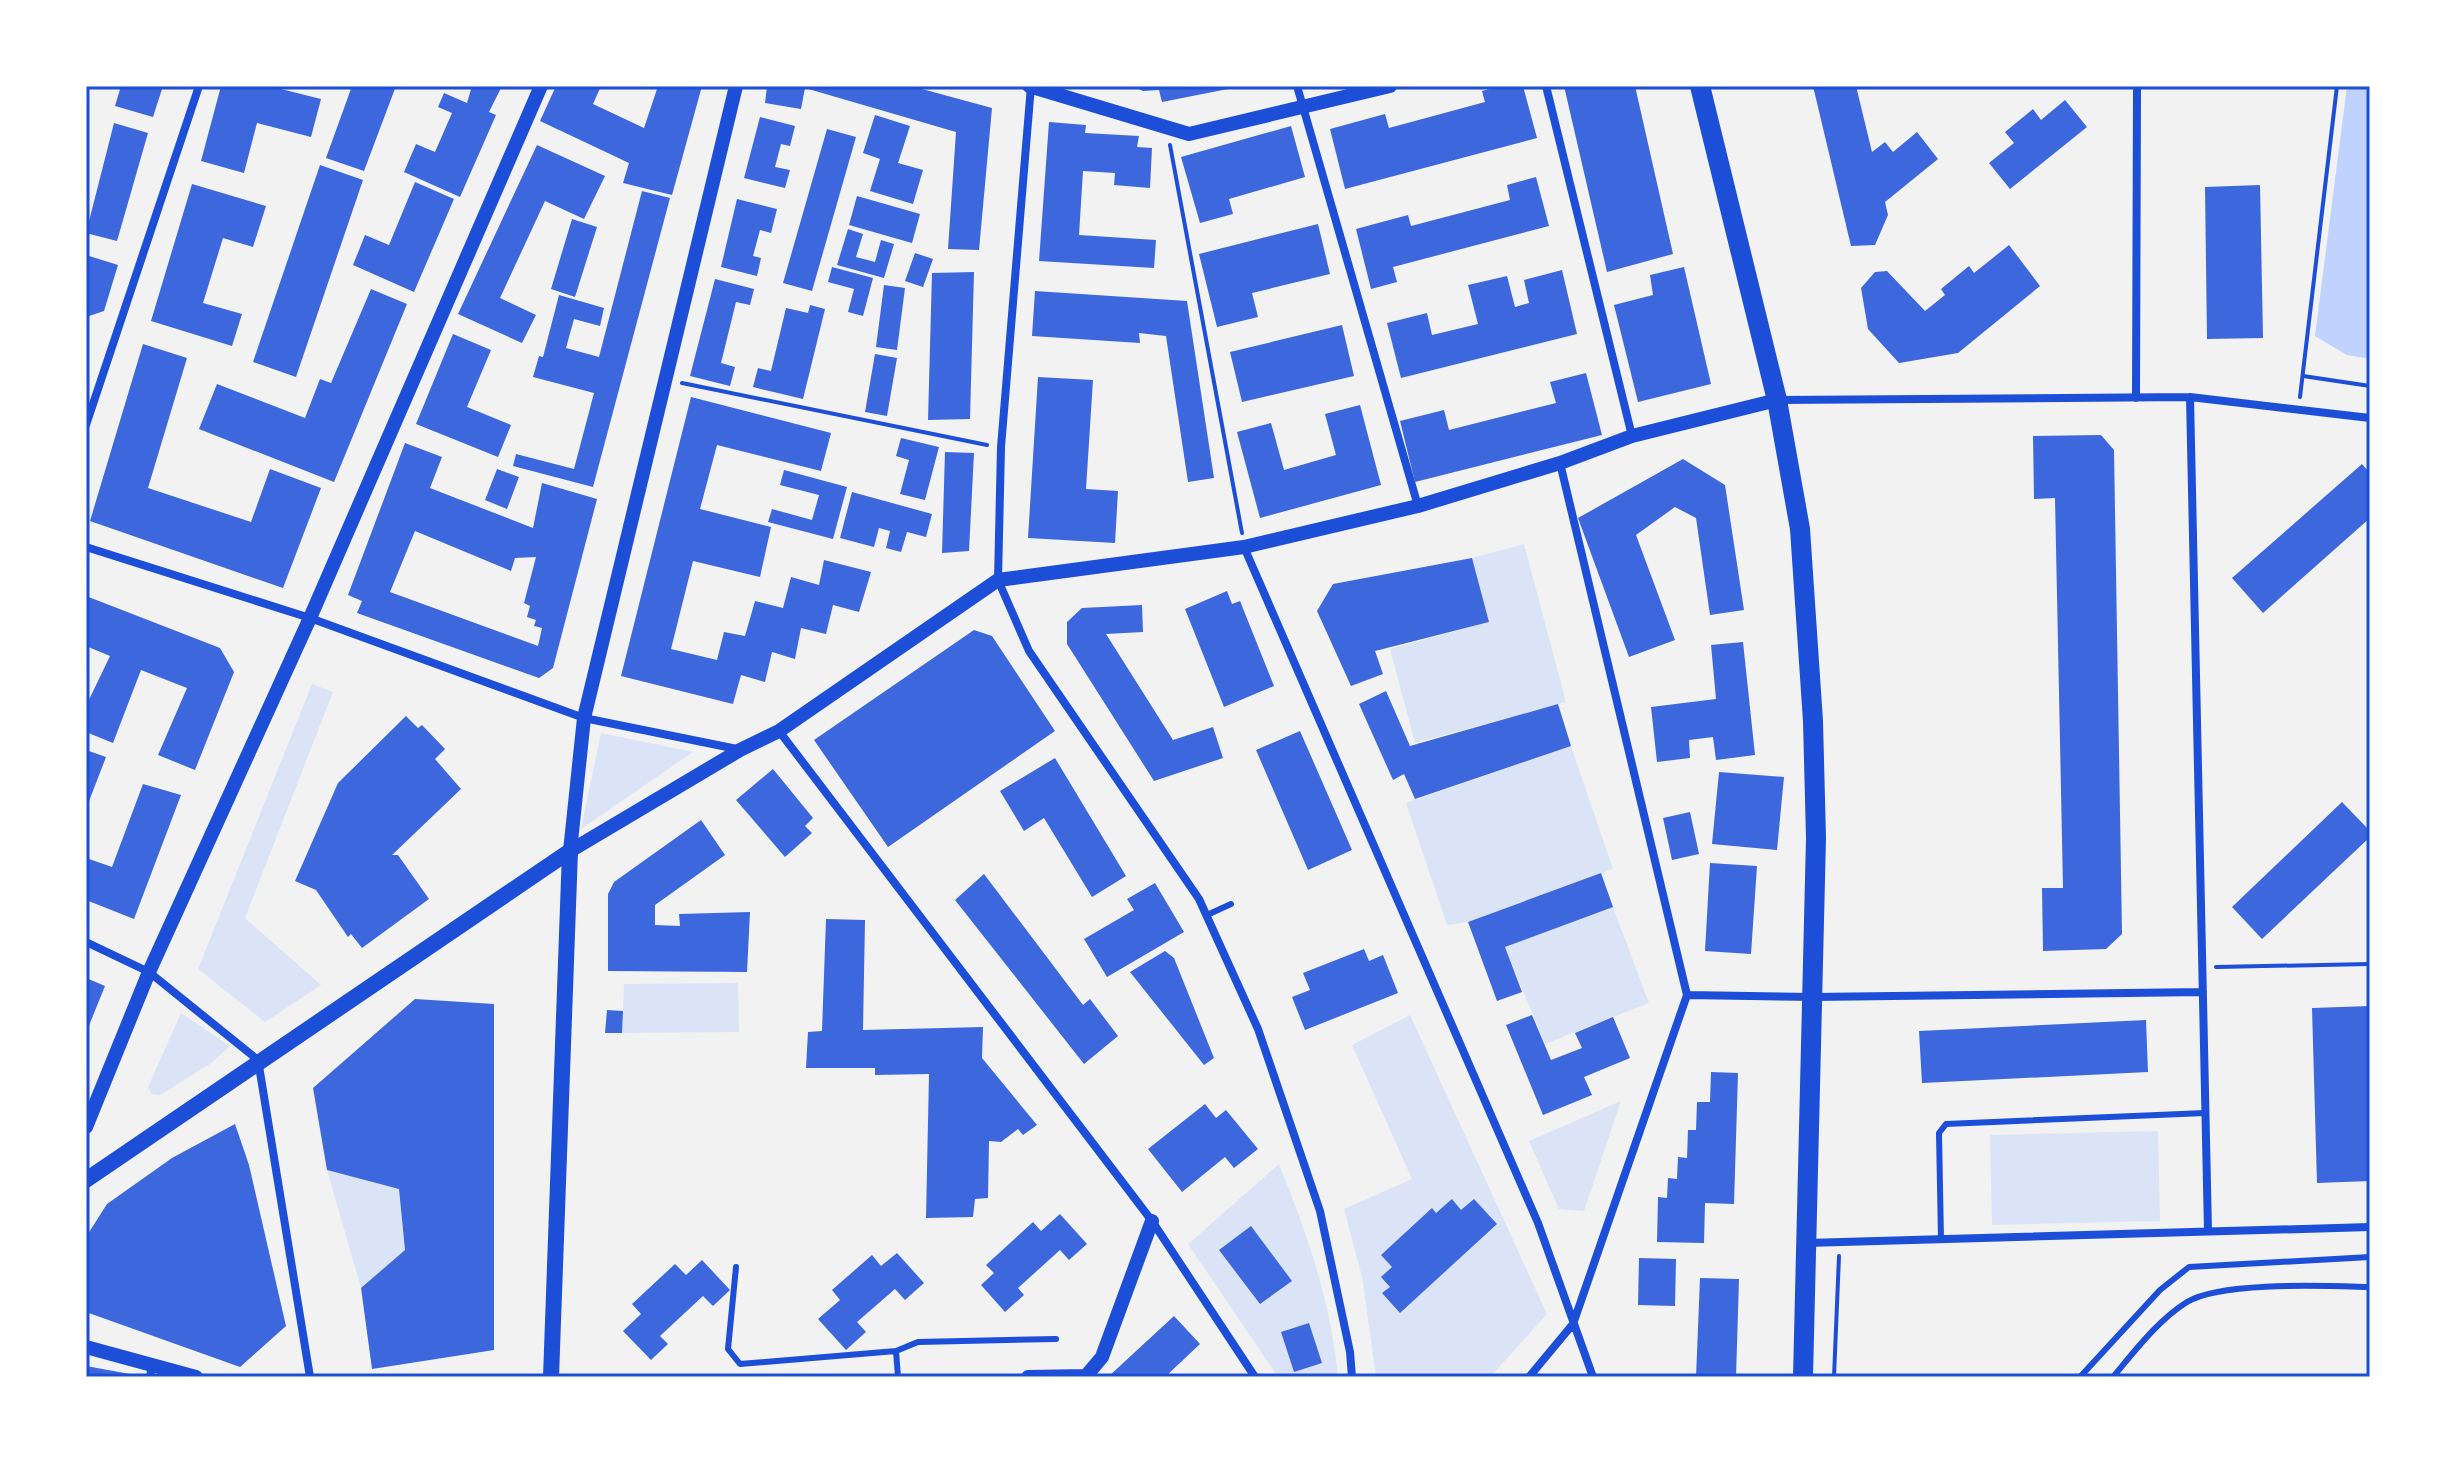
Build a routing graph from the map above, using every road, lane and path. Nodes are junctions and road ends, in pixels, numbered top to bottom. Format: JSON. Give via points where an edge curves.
{"nodes":[{"id":1,"x":199,"y":86,"type":"edge"},
{"id":2,"x":541,"y":86,"type":"edge"},
{"id":3,"x":736,"y":86,"type":"edge"},
{"id":4,"x":1030,"y":86,"type":"edge"},
{"id":5,"x":1297,"y":86,"type":"edge"},
{"id":6,"x":1390,"y":86,"type":"edge"},
{"id":7,"x":1546,"y":86,"type":"edge"},
{"id":8,"x":1700,"y":86,"type":"edge"},
{"id":9,"x":2137,"y":86,"type":"edge"},
{"id":10,"x":2337,"y":86,"type":"edge"},
{"id":11,"x":1301,"y":105,"type":"junction"},
{"id":12,"x":1167,"y":128,"type":"junction"},
{"id":13,"x":2303,"y":376,"type":"junction"},
{"id":14,"x":665,"y":380,"type":"junction"},
{"id":15,"x":2370,"y":386,"type":"edge"},
{"id":16,"x":2190,"y":397,"type":"junction"},
{"id":17,"x":2136,"y":398,"type":"junction"},
{"id":18,"x":1777,"y":400,"type":"junction"},
{"id":19,"x":2299,"y":410,"type":"junction"},
{"id":20,"x":2370,"y":418,"type":"edge"},
{"id":21,"x":86,"y":422,"type":"edge"},
{"id":22,"x":1632,"y":436,"type":"junction"},
{"id":23,"x":1001,"y":447,"type":"junction"},
{"id":24,"x":1560,"y":463,"type":"junction"},
{"id":25,"x":1418,"y":506,"type":"junction"},
{"id":26,"x":86,"y":547,"type":"edge"},
{"id":27,"x":1244,"y":547,"type":"junction"},
{"id":28,"x":998,"y":580,"type":"junction"},
{"id":29,"x":310,"y":618,"type":"junction"},
{"id":30,"x":584,"y":718,"type":"junction"},
{"id":31,"x":779,"y":731,"type":"junction"},
{"id":32,"x":740,"y":750,"type":"junction"},
{"id":33,"x":570,"y":851,"type":"junction"},
{"id":34,"x":1231,"y":904,"type":"dead end"},
{"id":35,"x":1207,"y":915,"type":"junction"},
{"id":36,"x":86,"y":942,"type":"edge"},
{"id":37,"x":2370,"y":964,"type":"edge"},
{"id":38,"x":2202,"y":967,"type":"junction"},
{"id":39,"x":149,"y":972,"type":"junction"},
{"id":40,"x":2203,"y":992,"type":"junction"},
{"id":41,"x":1687,"y":995,"type":"junction"},
{"id":42,"x":1813,"y":997,"type":"junction"},
{"id":43,"x":258,"y":1060,"type":"junction"},
{"id":44,"x":2205,"y":1113,"type":"junction"},
{"id":45,"x":86,"y":1127,"type":"edge"},
{"id":46,"x":86,"y":1180,"type":"edge"},
{"id":47,"x":1152,"y":1221,"type":"junction"},
{"id":48,"x":2370,"y":1227,"type":"edge"},
{"id":49,"x":2208,"y":1231,"type":"junction"},
{"id":50,"x":1941,"y":1240,"type":"junction"},
{"id":51,"x":1804,"y":1243,"type":"junction"},
{"id":52,"x":1840,"y":1244,"type":"junction"},
{"id":53,"x":2370,"y":1257,"type":"edge"},
{"id":54,"x":736,"y":1267,"type":"dead end"},
{"id":55,"x":2368,"y":1289,"type":"edge"},
{"id":56,"x":1573,"y":1324,"type":"junction"},
{"id":57,"x":1056,"y":1339,"type":"dead end"},
{"id":58,"x":86,"y":1347,"type":"edge"},
{"id":59,"x":896,"y":1351,"type":"junction"},
{"id":60,"x":151,"y":1371,"type":"edge"},
{"id":61,"x":196,"y":1377,"type":"edge"},
{"id":62,"x":310,"y":1377,"type":"edge"},
{"id":63,"x":551,"y":1377,"type":"edge"},
{"id":64,"x":898,"y":1377,"type":"edge"},
{"id":65,"x":1028,"y":1377,"type":"edge"},
{"id":66,"x":1086,"y":1377,"type":"edge"},
{"id":67,"x":1255,"y":1377,"type":"edge"},
{"id":68,"x":1352,"y":1377,"type":"edge"},
{"id":69,"x":1529,"y":1377,"type":"edge"},
{"id":70,"x":1593,"y":1377,"type":"edge"},
{"id":71,"x":1803,"y":1377,"type":"edge"},
{"id":72,"x":1834,"y":1377,"type":"edge"},
{"id":73,"x":2080,"y":1377,"type":"edge"},
{"id":74,"x":2113,"y":1377,"type":"edge"}],
"edges":[{"from":1,"to":21,"type":"street"},
{"from":2,"to":29,"type":"street"},
{"from":3,"to":14,"type":"street"},
{"from":4,"to":12,"type":"street"},
{"from":4,"to":23,"type":"street"},
{"from":5,"to":11,"type":"street"},
{"from":6,"to":11,"type":"street"},
{"from":7,"to":22,"type":"street"},
{"from":8,"to":18,"type":"main road"},
{"from":9,"to":17,"type":"street"},
{"from":10,"to":13,"type":"path"},
{"from":11,"to":12,"type":"street","via":[[1189,134]]},
{"from":11,"to":25,"type":"street"},
{"from":12,"to":27,"type":"path"},
{"from":13,"to":15,"type":"path"},
{"from":13,"to":19,"type":"path"},
{"from":14,"to":23,"type":"path"},
{"from":14,"to":30,"type":"street"},
{"from":16,"to":17,"type":"street"},
{"from":16,"to":19,"type":"street"},
{"from":16,"to":38,"type":"street"},
{"from":17,"to":18,"type":"street"},
{"from":18,"to":22,"type":"street"},
{"from":18,"to":42,"type":"main road","via":[[1800,529],[1813,721]]},
{"from":19,"to":20,"type":"street"},
{"from":22,"to":24,"type":"street"},
{"from":23,"to":28,"type":"street"},
{"from":24,"to":25,"type":"street"},
{"from":24,"to":41,"type":"street"},
{"from":25,"to":27,"type":"street"},
{"from":26,"to":29,"type":"street"},
{"from":27,"to":28,"type":"street"},
{"from":27,"to":56,"type":"street","via":[[1538,1223]]},
{"from":28,"to":31,"type":"street"},
{"from":28,"to":35,"type":"street","via":[[1029,651]]},
{"from":29,"to":30,"type":"street"},
{"from":29,"to":39,"type":"street"},
{"from":30,"to":32,"type":"street"},
{"from":30,"to":33,"type":"street"},
{"from":31,"to":32,"type":"street"},
{"from":31,"to":47,"type":"street"},
{"from":32,"to":33,"type":"street"},
{"from":33,"to":43,"type":"main road"},
{"from":33,"to":63,"type":"main road"},
{"from":34,"to":35,"type":"lane"},
{"from":35,"to":68,"type":"street","via":[[1258,1029],[1320,1211]]},
{"from":36,"to":39,"type":"street"},
{"from":37,"to":38,"type":"path"},
{"from":38,"to":40,"type":"street"},
{"from":39,"to":43,"type":"street"},
{"from":39,"to":45,"type":"street"},
{"from":40,"to":42,"type":"street"},
{"from":40,"to":44,"type":"street"},
{"from":41,"to":42,"type":"street"},
{"from":41,"to":56,"type":"street"},
{"from":42,"to":51,"type":"main road"},
{"from":43,"to":46,"type":"main road"},
{"from":43,"to":62,"type":"street"},
{"from":44,"to":49,"type":"street"},
{"from":44,"to":50,"type":"lane","via":[[1946,1124],[1939,1133]]},
{"from":47,"to":66,"type":"street","via":[[1102,1357]]},
{"from":47,"to":67,"type":"street"},
{"from":48,"to":49,"type":"street"},
{"from":49,"to":50,"type":"street"},
{"from":50,"to":52,"type":"street"},
{"from":51,"to":52,"type":"street"},
{"from":51,"to":71,"type":"main road"},
{"from":52,"to":72,"type":"path"},
{"from":53,"to":73,"type":"lane","via":[[2189,1267],[2160,1290]]},
{"from":54,"to":59,"type":"lane","via":[[728,1349],[740,1364]]},
{"from":55,"to":74,"type":"lane","via":[[2301,1286],[2215,1293],[2187,1302]]},
{"from":56,"to":69,"type":"street"},
{"from":56,"to":70,"type":"street"},
{"from":57,"to":59,"type":"lane","via":[[918,1342]]},
{"from":58,"to":60,"type":"street"},
{"from":59,"to":64,"type":"lane"},
{"from":60,"to":61,"type":"street"},
{"from":65,"to":66,"type":"street"}]}
